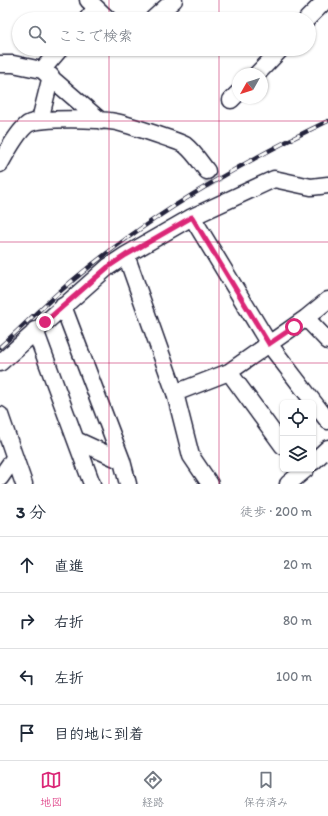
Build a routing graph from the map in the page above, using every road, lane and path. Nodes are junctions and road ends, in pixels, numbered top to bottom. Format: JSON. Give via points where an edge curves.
{"nodes":[{"id":1,"x":174,"y":0,"type":"edge"},
{"id":2,"x":326,"y":0,"type":"edge"},
{"id":3,"x":161,"y":12,"type":"edge"},
{"id":4,"x":314,"y":12,"type":"edge"},
{"id":5,"x":56,"y":56,"type":"edge"},
{"id":6,"x":274,"y":56,"type":"edge"},
{"id":7,"x":0,"y":64,"type":"edge"},
{"id":8,"x":263,"y":68,"type":"edge"},
{"id":9,"x":46,"y":73,"type":"junction"},
{"id":10,"x":40,"y":120,"type":"junction"},
{"id":11,"x":101,"y":121,"type":"junction"},
{"id":12,"x":0,"y":164,"type":"edge"},
{"id":13,"x":206,"y":171,"type":"tunnel mouth"},
{"id":14,"x":328,"y":186,"type":"edge"},
{"id":15,"x":192,"y":217,"type":"junction"},
{"id":16,"x":126,"y":255,"type":"junction"},
{"id":17,"x":328,"y":300,"type":"edge"},
{"id":18,"x":63,"y":306,"type":"junction"},
{"id":19,"x":306,"y":318,"type":"junction"},
{"id":20,"x":35,"y":330,"type":"junction"},
{"id":21,"x":328,"y":341,"type":"edge"},
{"id":22,"x":269,"y":344,"type":"junction"},
{"id":23,"x":0,"y":363,"type":"edge"},
{"id":24,"x":229,"y":372,"type":"junction"},
{"id":25,"x":175,"y":393,"type":"junction"},
{"id":26,"x":0,"y":415,"type":"edge"},
{"id":27,"x":328,"y":421,"type":"edge"},
{"id":28,"x":76,"y":440,"type":"junction"},
{"id":29,"x":280,"y":442,"type":"edge"},
{"id":30,"x":328,"y":448,"type":"edge"},
{"id":31,"x":14,"y":458,"type":"junction"},
{"id":32,"x":122,"y":461,"type":"junction"},
{"id":33,"x":303,"y":474,"type":"edge"},
{"id":34,"x":0,"y":478,"type":"edge"},
{"id":35,"x":24,"y":484,"type":"edge"},
{"id":36,"x":92,"y":484,"type":"edge"},
{"id":37,"x":128,"y":484,"type":"edge"},
{"id":38,"x":210,"y":484,"type":"edge"}],
"edges":[{"from":1,"to":3,"type":"street"},
{"from":2,"to":4,"type":"street"},
{"from":5,"to":9,"type":"street"},
{"from":6,"to":8,"type":"street"},
{"from":7,"to":9,"type":"street","via":[[13,64]]},
{"from":9,"to":10,"type":"street"},
{"from":9,"to":11,"type":"street"},
{"from":10,"to":11,"type":"street"},
{"from":10,"to":12,"type":"street","via":[[28,125],[9,147]]},
{"from":11,"to":13,"type":"street","via":[[117,122],[185,145]]},
{"from":14,"to":15,"type":"street","via":[[311,187],[274,178],[221,195]]},
{"from":15,"to":16,"type":"street"},
{"from":15,"to":22,"type":"street"},
{"from":16,"to":18,"type":"street"},
{"from":16,"to":25,"type":"street"},
{"from":17,"to":19,"type":"street"},
{"from":18,"to":20,"type":"street"},
{"from":18,"to":32,"type":"street"},
{"from":19,"to":21,"type":"street"},
{"from":19,"to":22,"type":"street"},
{"from":20,"to":23,"type":"street"},
{"from":20,"to":28,"type":"street"},
{"from":22,"to":24,"type":"street"},
{"from":22,"to":27,"type":"street"},
{"from":24,"to":25,"type":"street"},
{"from":24,"to":29,"type":"street"},
{"from":25,"to":38,"type":"street","via":[[191,456]]},
{"from":26,"to":31,"type":"street"},
{"from":28,"to":32,"type":"street"},
{"from":28,"to":36,"type":"street"},
{"from":30,"to":33,"type":"street"},
{"from":31,"to":34,"type":"street"},
{"from":31,"to":35,"type":"street"},
{"from":32,"to":37,"type":"street"}]}
